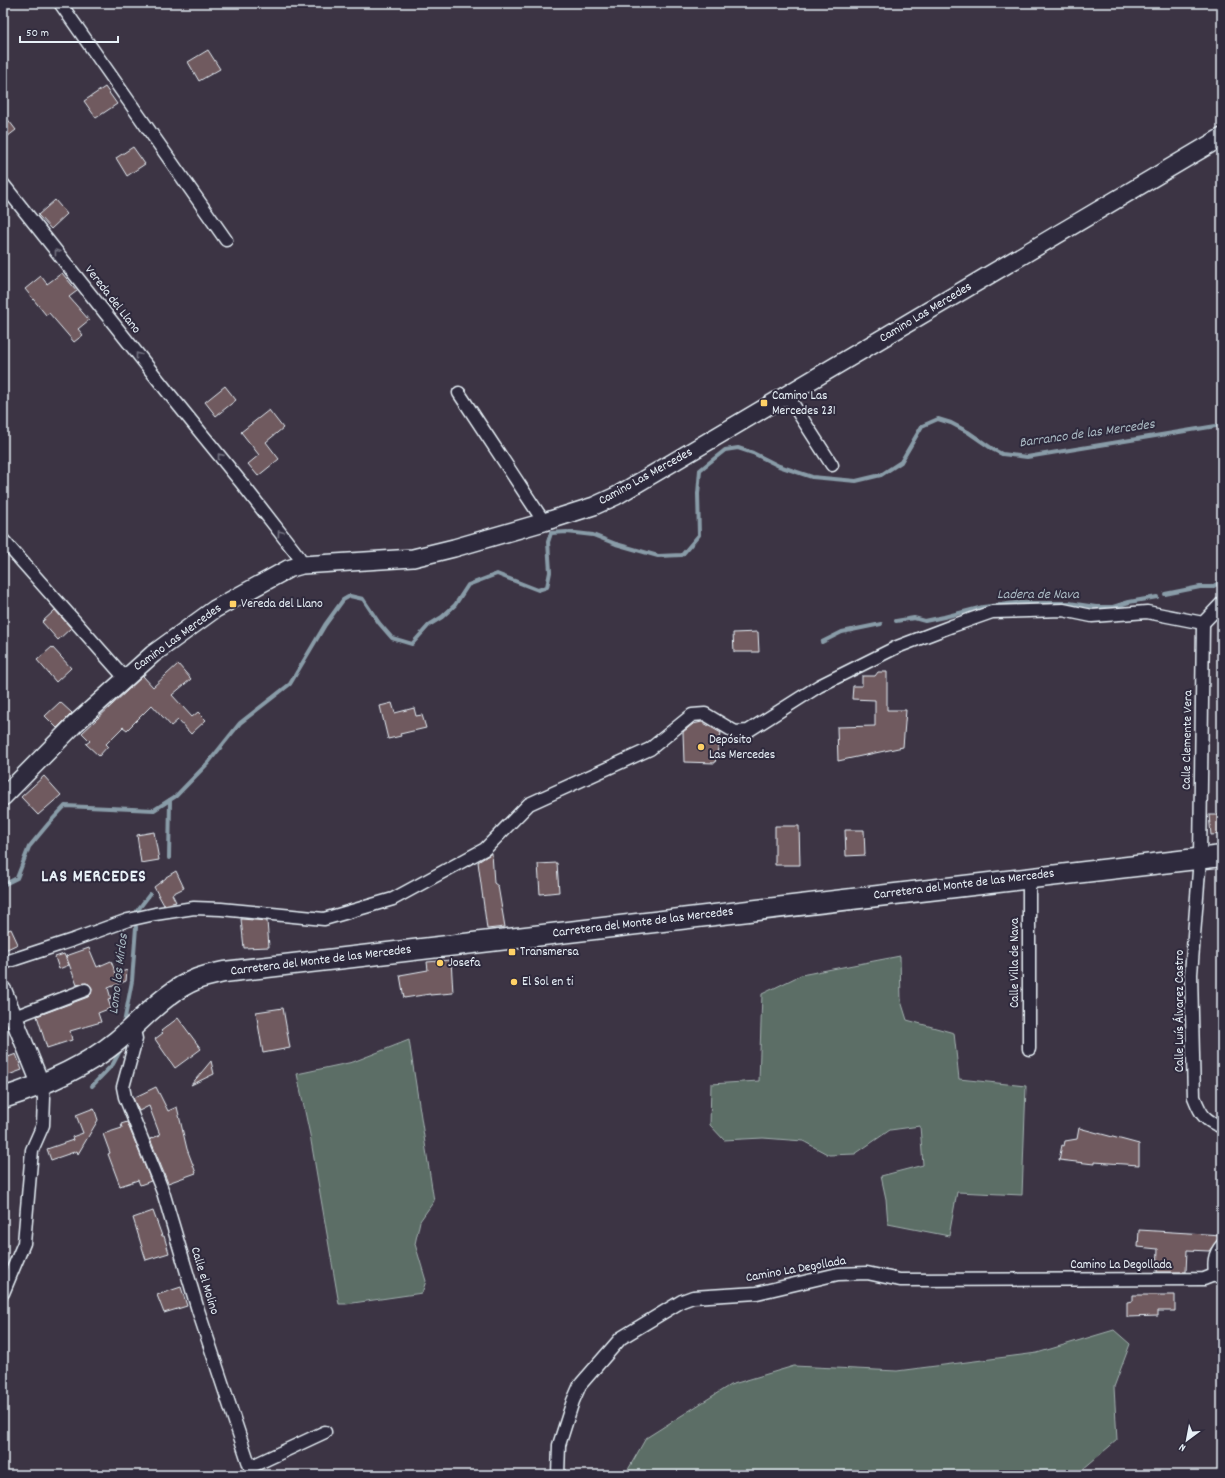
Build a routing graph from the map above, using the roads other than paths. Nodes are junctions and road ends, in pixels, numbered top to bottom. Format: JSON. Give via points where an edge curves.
{"nodes":[{"id":1,"x":60,"y":3,"type":"edge"},
{"id":2,"x":1222,"y":137,"type":"edge"},
{"id":3,"x":3,"y":184,"type":"edge"},
{"id":4,"x":226,"y":240,"type":"dead end"},
{"id":5,"x":459,"y":393,"type":"dead end"},
{"id":6,"x":787,"y":395,"type":"junction"},
{"id":7,"x":832,"y":465,"type":"dead end"},
{"id":8,"x":544,"y":522,"type":"junction"},
{"id":9,"x":3,"y":540,"type":"edge"},
{"id":10,"x":302,"y":565,"type":"junction"},
{"id":11,"x":1222,"y":603,"type":"edge"},
{"id":12,"x":1203,"y":622,"type":"junction"},
{"id":13,"x":124,"y":678,"type":"junction"},
{"id":14,"x":3,"y":797,"type":"edge"},
{"id":15,"x":1222,"y":856,"type":"edge"},
{"id":16,"x":1200,"y":858,"type":"junction"},
{"id":17,"x":1029,"y":878,"type":"junction"},
{"id":18,"x":3,"y":963,"type":"edge"},
{"id":19,"x":86,"y":990,"type":"dead end"},
{"id":20,"x":3,"y":991,"type":"edge"},
{"id":21,"x":14,"y":1017,"type":"junction"},
{"id":22,"x":133,"y":1026,"type":"junction"},
{"id":23,"x":1030,"y":1048,"type":"dead end"},
{"id":24,"x":41,"y":1085,"type":"junction"},
{"id":25,"x":3,"y":1098,"type":"edge"},
{"id":26,"x":1222,"y":1127,"type":"edge"},
{"id":27,"x":1222,"y":1245,"type":"edge"},
{"id":28,"x":1218,"y":1274,"type":"edge"},
{"id":29,"x":3,"y":1293,"type":"edge"},
{"id":30,"x":325,"y":1432,"type":"dead end"},
{"id":31,"x":558,"y":1475,"type":"edge"}],
"edges":[{"from":1,"to":4,"type":"street"},
{"from":2,"to":6,"type":"main road","name":"Camino Las Mercedes"},
{"from":10,"to":3,"type":"street","name":"Vereda del Llano","one_way":true,"via":[[244,486]]},
{"from":5,"to":8,"type":"street"},
{"from":6,"to":7,"type":"street"},
{"from":6,"to":8,"type":"main road","name":"Camino Las Mercedes","via":[[616,496]]},
{"from":8,"to":10,"type":"main road","name":"Camino Las Mercedes","via":[[413,558]]},
{"from":9,"to":13,"type":"street"},
{"from":10,"to":13,"type":"main road","name":"Camino Las Mercedes","via":[[288,569],[215,609]]},
{"from":11,"to":12,"type":"street"},
{"from":12,"to":16,"type":"street","name":"Calle Clemente Vera"},
{"from":12,"to":18,"type":"street","via":[[1146,612],[1092,616],[1063,610],[992,612],[897,647],[819,686],[748,731],[735,732],[705,714],[692,715],[650,750],[529,804],[484,849],[393,899],[324,919],[194,908],[155,914],[128,920]]},
{"from":13,"to":14,"type":"main road","name":"Camino Las Mercedes"},
{"from":15,"to":16,"type":"main road","name":"Carretera del Monte de las Mercedes"},
{"from":16,"to":17,"type":"main road","name":"Carretera del Monte de las Mercedes"},
{"from":16,"to":26,"type":"street","name":"Calle Luís Álvarez Castro","via":[[1191,974],[1194,1097],[1200,1112],[1211,1122]]},
{"from":17,"to":22,"type":"main road","name":"Carretera del Monte de las Mercedes","via":[[224,972],[197,979],[170,995]]},
{"from":17,"to":23,"type":"street","name":"Calle Villa de Nava"},
{"from":19,"to":21,"type":"street"},
{"from":20,"to":21,"type":"main road"},
{"from":21,"to":24,"type":"main road"},
{"from":22,"to":24,"type":"main road","name":"Carretera del Monte de las Mercedes","via":[[117,1041],[81,1066]]},
{"from":22,"to":30,"type":"street","name":"Calle el Molino","via":[[136,1039],[123,1088],[124,1097],[163,1192],[198,1310],[250,1467]]},
{"from":24,"to":25,"type":"main road","name":"Carretera del Monte de las Mercedes"},
{"from":24,"to":29,"type":"street","via":[[44,1098],[43,1124],[32,1150],[24,1243]]},
{"from":27,"to":28,"type":"street","via":[[1217,1250],[1214,1261]]},
{"from":28,"to":31,"type":"street","name":"Camino La Degollada","via":[[1204,1279],[900,1280],[867,1273],[838,1274],[757,1293],[693,1297],[621,1338],[580,1385],[559,1445]]}]}
